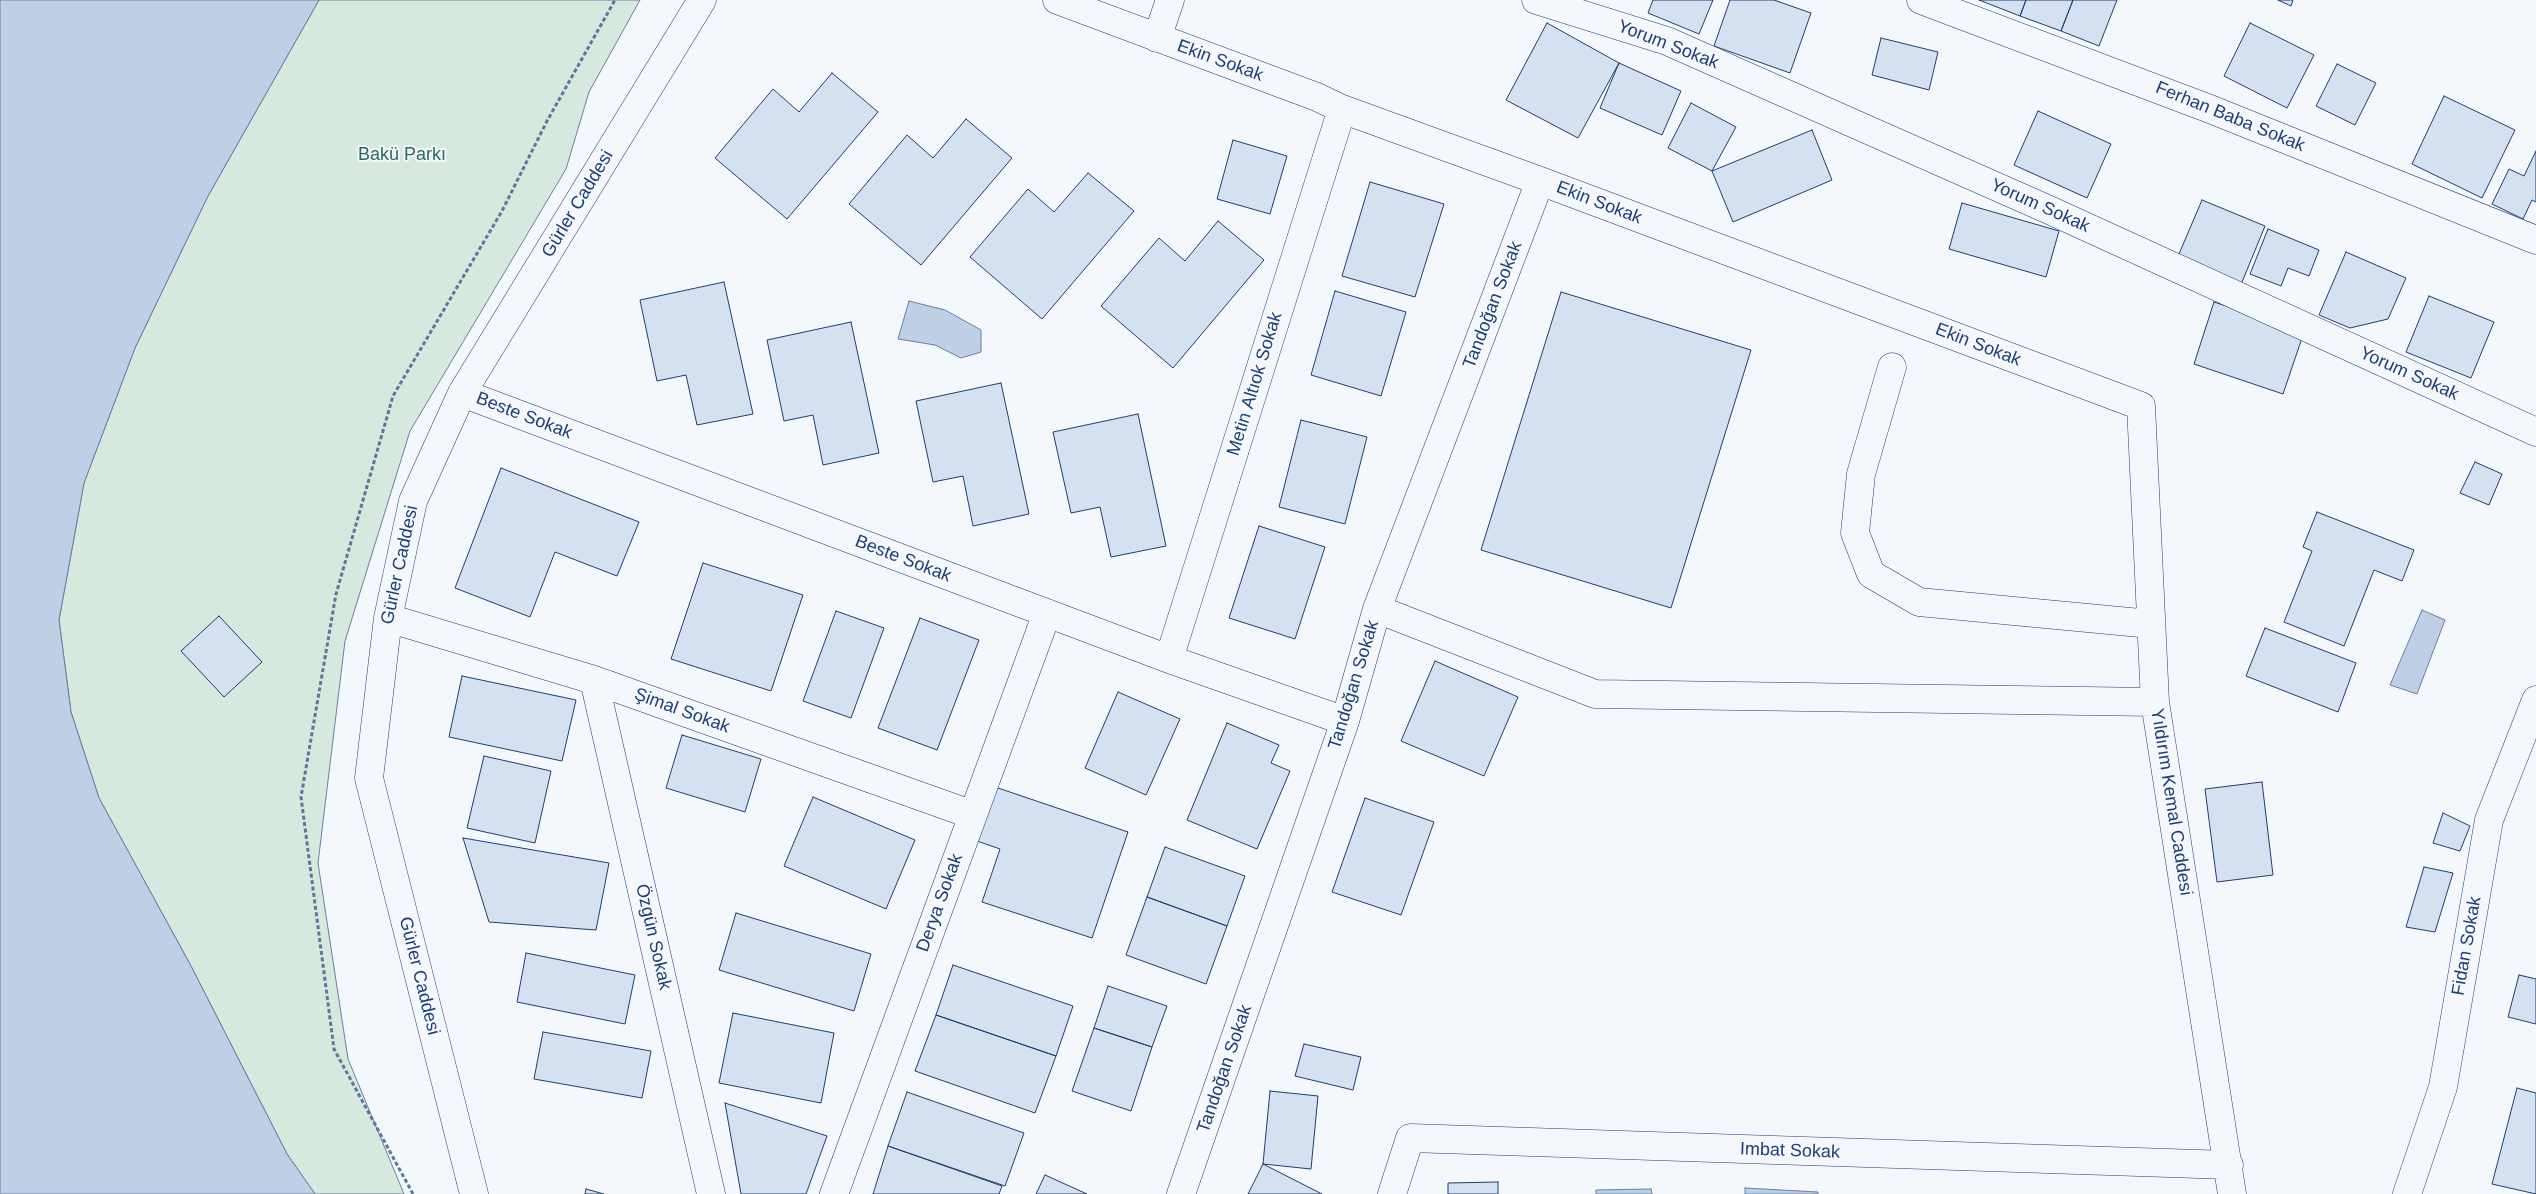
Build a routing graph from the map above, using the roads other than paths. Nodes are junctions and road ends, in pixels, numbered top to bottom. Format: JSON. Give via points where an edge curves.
{"nodes":[{"id":1,"x":702,"y":0,"type":"edge"},
{"id":2,"x":1057,"y":0,"type":"edge"},
{"id":3,"x":1170,"y":0,"type":"edge"},
{"id":4,"x":1536,"y":0,"type":"edge"},
{"id":5,"x":1921,"y":0,"type":"edge"},
{"id":6,"x":1157,"y":38,"type":"junction"},
{"id":7,"x":1342,"y":109,"type":"junction"},
{"id":8,"x":1540,"y":180,"type":"junction"},
{"id":9,"x":2536,"y":240,"type":"edge"},
{"id":10,"x":1892,"y":367,"type":"dead end"},
{"id":11,"x":462,"y":393,"type":"junction"},
{"id":12,"x":2141,"y":406,"type":"joint"},
{"id":13,"x":2536,"y":432,"type":"edge"},
{"id":14,"x":1378,"y":609,"type":"junction"},
{"id":15,"x":1046,"y":613,"type":"junction"},
{"id":16,"x":388,"y":618,"type":"junction"},
{"id":17,"x":2151,"y":624,"type":"junction"},
{"id":18,"x":1169,"y":659,"type":"junction"},
{"id":19,"x":594,"y":680,"type":"junction"},
{"id":20,"x":2536,"y":700,"type":"edge"},
{"id":21,"x":2155,"y":702,"type":"junction"},
{"id":22,"x":1344,"y":721,"type":"junction"},
{"id":23,"x":972,"y":814,"type":"junction"},
{"id":24,"x":2229,"y":1165,"type":"junction"},
{"id":25,"x":474,"y":1194,"type":"edge"},
{"id":26,"x":711,"y":1194,"type":"edge"},
{"id":27,"x":834,"y":1194,"type":"edge"},
{"id":28,"x":1181,"y":1194,"type":"edge"},
{"id":29,"x":1392,"y":1194,"type":"edge"},
{"id":30,"x":2232,"y":1194,"type":"edge"},
{"id":31,"x":2407,"y":1194,"type":"edge"}],
"edges":[{"from":1,"to":11,"type":"street","name":"Gürler Caddesi"},
{"from":2,"to":6,"type":"street","name":"Ekin Sokak"},
{"from":3,"to":6,"type":"street"},
{"from":4,"to":13,"type":"street","name":"Yorum Sokak","via":[[1667,41],[2047,209]]},
{"from":5,"to":9,"type":"street","name":"Ferhan Baba Sokak","via":[[2210,109]]},
{"from":6,"to":7,"type":"street","name":"Ekin Sokak"},
{"from":7,"to":8,"type":"street","name":"Ekin Sokak"},
{"from":7,"to":18,"type":"street","name":"Metin Altıok Sokak"},
{"from":8,"to":12,"type":"street","name":"Ekin Sokak"},
{"from":8,"to":14,"type":"street","name":"Tandoğan Sokak"},
{"from":10,"to":17,"type":"street","via":[[1861,474],[1855,533],[1871,574],[1920,602]]},
{"from":11,"to":15,"type":"street","name":"Beste Sokak"},
{"from":11,"to":16,"type":"street","name":"Gürler Caddesi","via":[[413,501]]},
{"from":12,"to":17,"type":"street","name":"Yıldırım Kemal Caddesi"},
{"from":14,"to":21,"type":"street","via":[[1595,694]]},
{"from":14,"to":22,"type":"street","name":"Tandoğan Sokak"},
{"from":15,"to":18,"type":"street","name":"Beste Sokak"},
{"from":15,"to":23,"type":"street","name":"Derya Sokak"},
{"from":16,"to":19,"type":"street","name":"Şimal Sokak"},
{"from":16,"to":25,"type":"street","name":"Gürler Caddesi","via":[[369,778]]},
{"from":17,"to":21,"type":"street","name":"Yıldırım Kemal Caddesi"},
{"from":18,"to":22,"type":"street","name":"Beste Sokak"},
{"from":19,"to":23,"type":"street","name":"Şimal Sokak"},
{"from":19,"to":26,"type":"street","name":"Özgün Sokak"},
{"from":20,"to":31,"type":"street","name":"Fidan Sokak","via":[[2489,820],[2444,1087]]},
{"from":21,"to":24,"type":"street","name":"Yıldırım Kemal Caddesi"},
{"from":22,"to":28,"type":"street","name":"Tandoğan Sokak"},
{"from":23,"to":27,"type":"street","name":"Derya Sokak"},
{"from":24,"to":29,"type":"street","name":"Imbat Sokak","via":[[1410,1138]]},
{"from":24,"to":30,"type":"street","name":"Yıldırım Kemal Caddesi"}]}
